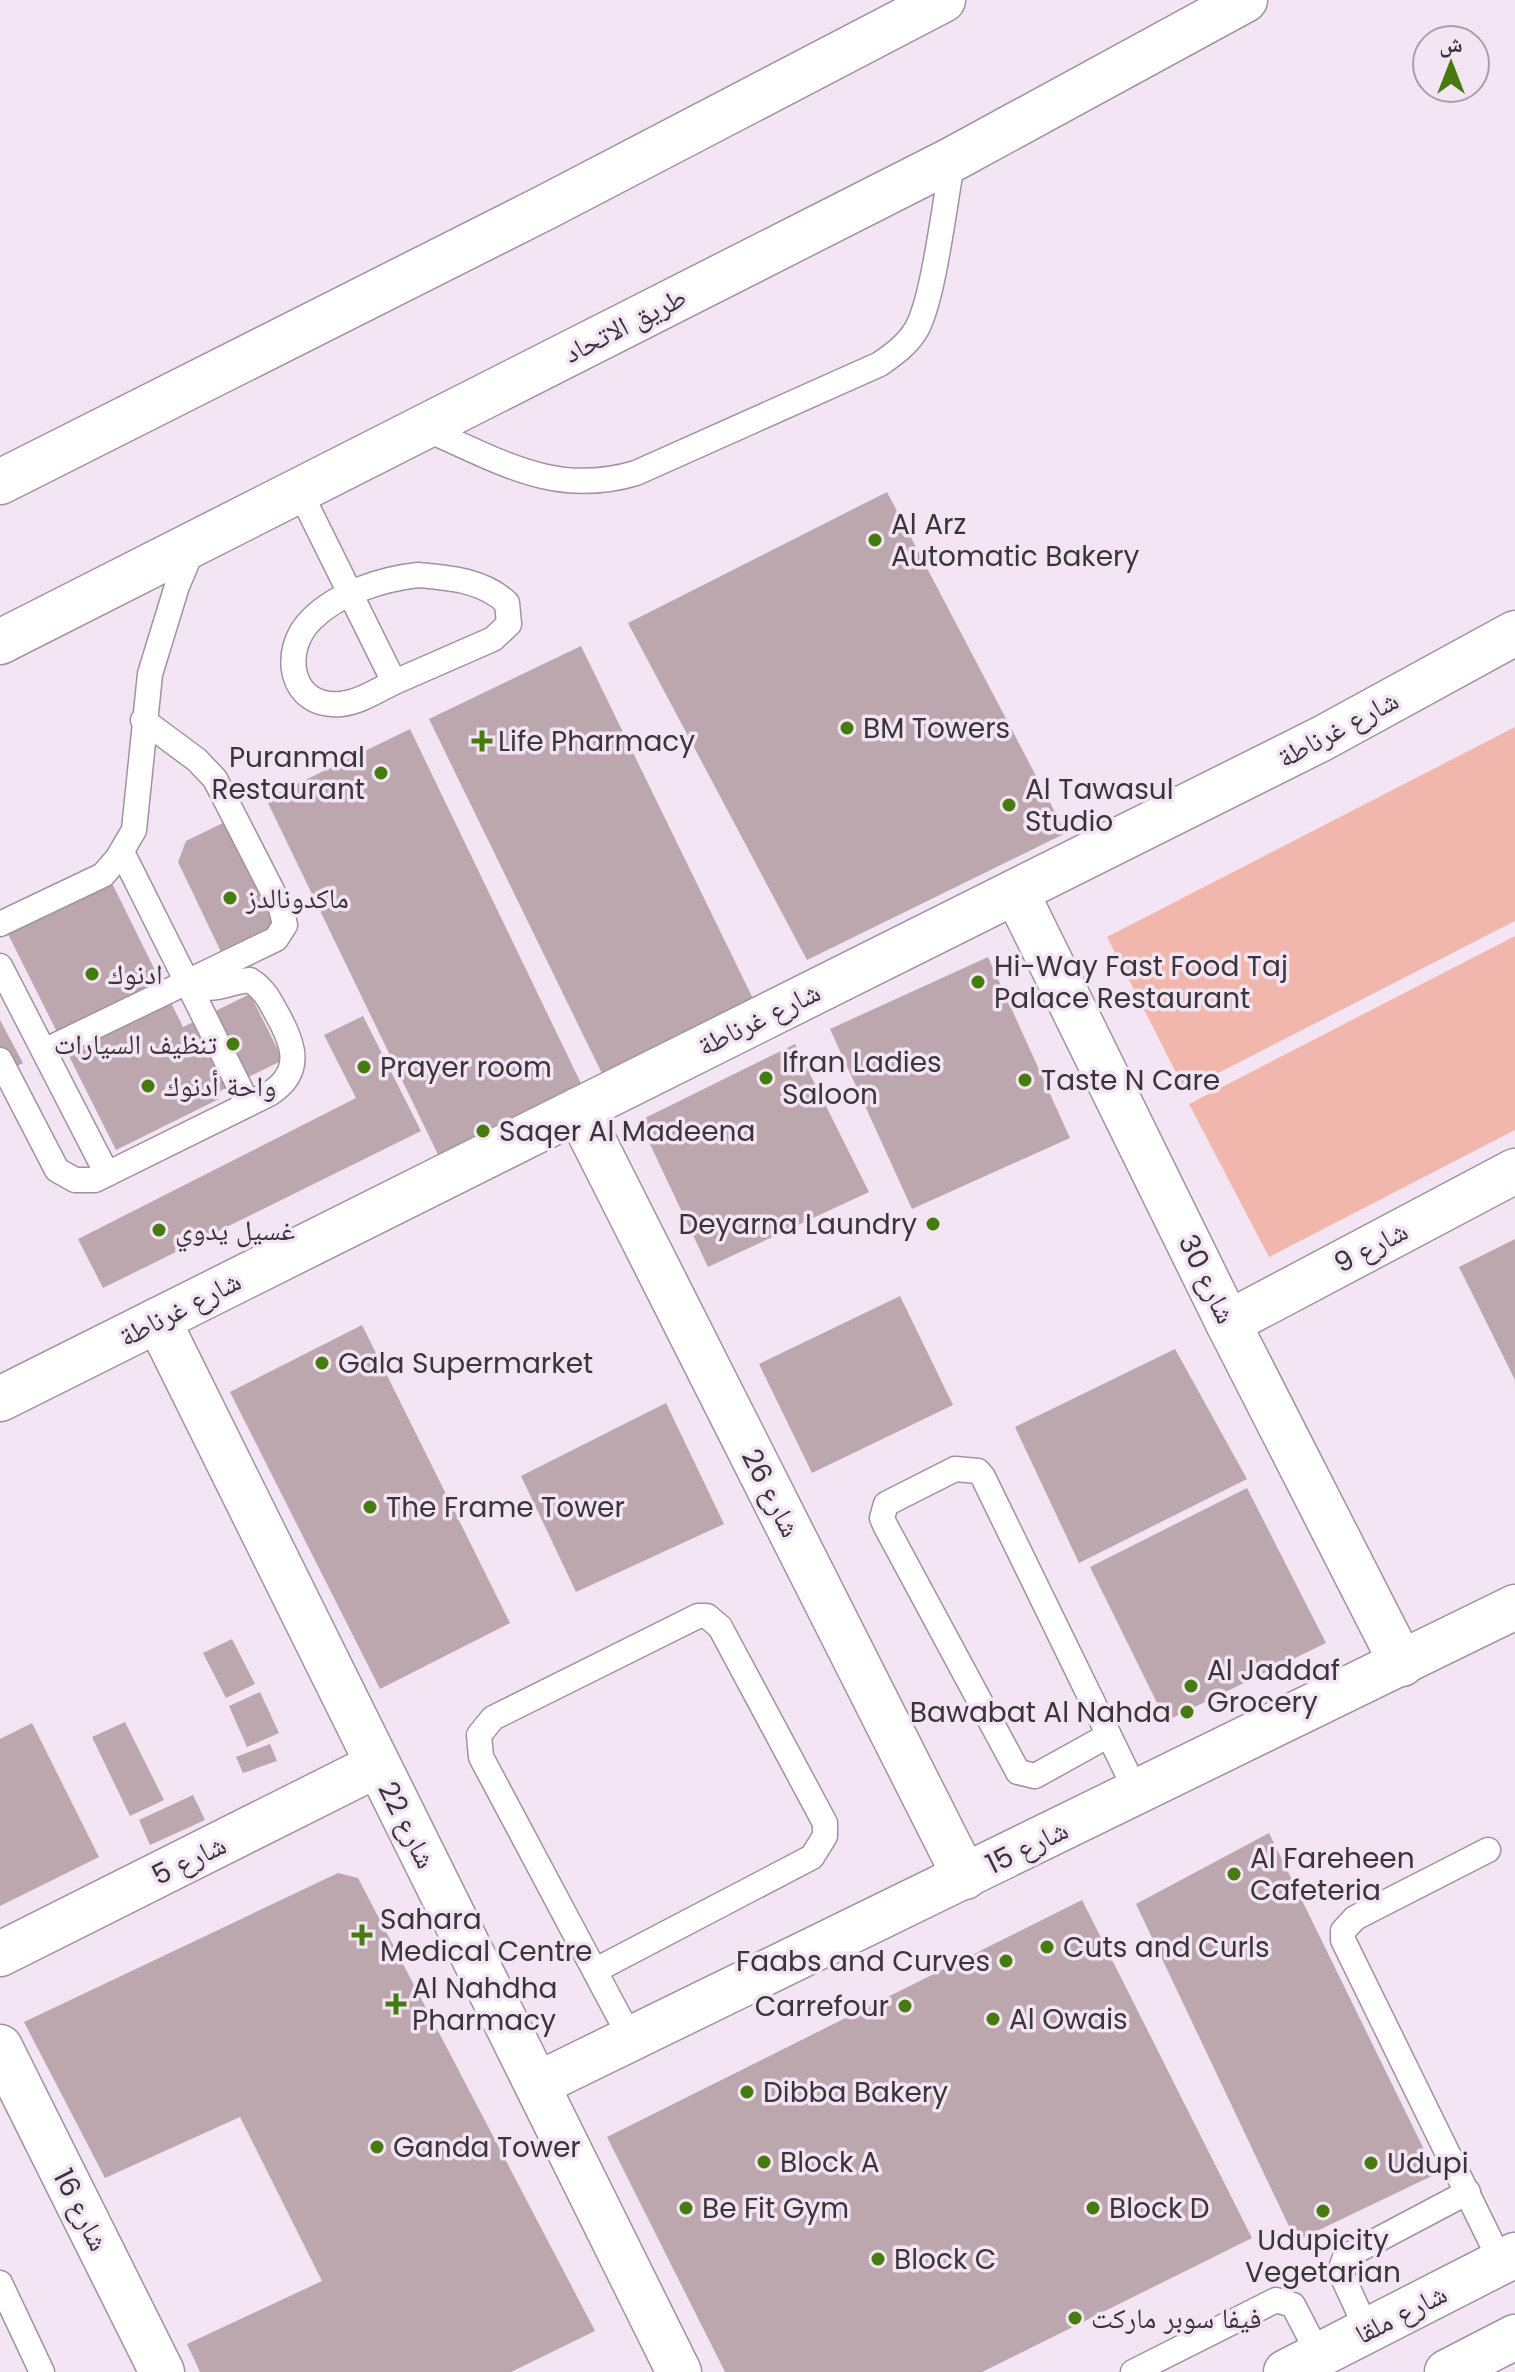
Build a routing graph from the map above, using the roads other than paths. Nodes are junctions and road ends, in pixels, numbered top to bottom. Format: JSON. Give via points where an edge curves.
{"nodes":[{"id":1,"x":943,"y":0,"type":"edge"},
{"id":2,"x":1245,"y":0,"type":"edge"},
{"id":3,"x":953,"y":159,"type":"junction"},
{"id":4,"x":423,"y":428,"type":"junction"},
{"id":5,"x":0,"y":482,"type":"edge"},
{"id":6,"x":299,"y":490,"type":"junction"},
{"id":7,"x":195,"y":544,"type":"junction"},
{"id":8,"x":351,"y":596,"type":"junction"},
{"id":9,"x":1515,"y":633,"type":"edge"},
{"id":10,"x":0,"y":642,"type":"edge"},
{"id":11,"x":394,"y":682,"type":"junction"},
{"id":12,"x":143,"y":720,"type":"junction"},
{"id":13,"x":122,"y":852,"type":"junction"},
{"id":14,"x":1016,"y":892,"type":"junction"},
{"id":15,"x":0,"y":924,"type":"edge"},
{"id":16,"x":0,"y":966,"type":"edge"},
{"id":17,"x":189,"y":982,"type":"junction"},
{"id":18,"x":44,"y":1051,"type":"junction"},
{"id":19,"x":0,"y":1060,"type":"edge"},
{"id":20,"x":248,"y":1104,"type":"junction"},
{"id":21,"x":578,"y":1110,"type":"junction"},
{"id":22,"x":1515,"y":1171,"type":"edge"},
{"id":23,"x":107,"y":1174,"type":"junction"},
{"id":24,"x":158,"y":1320,"type":"junction"},
{"id":25,"x":1228,"y":1323,"type":"junction"},
{"id":26,"x":0,"y":1399,"type":"edge"},
{"id":27,"x":1515,"y":1607,"type":"edge"},
{"id":28,"x":1402,"y":1664,"type":"junction"},
{"id":29,"x":1109,"y":1735,"type":"junction"},
{"id":30,"x":377,"y":1765,"type":"junction"},
{"id":31,"x":1137,"y":1793,"type":"junction"},
{"id":32,"x":1488,"y":1850,"type":"dead end"},
{"id":33,"x":965,"y":1877,"type":"junction"},
{"id":34,"x":0,"y":1954,"type":"edge"},
{"id":35,"x":596,"y":1970,"type":"junction"},
{"id":36,"x":631,"y":2039,"type":"junction"},
{"id":37,"x":0,"y":2047,"type":"edge"},
{"id":38,"x":538,"y":2084,"type":"junction"},
{"id":39,"x":1468,"y":2192,"type":"junction"},
{"id":40,"x":1508,"y":2259,"type":"edge"},
{"id":41,"x":0,"y":2283,"type":"edge"},
{"id":42,"x":1368,"y":2332,"type":"junction"},
{"id":43,"x":1515,"y":2337,"type":"edge"},
{"id":44,"x":1302,"y":2364,"type":"edge"},
{"id":45,"x":42,"y":2372,"type":"edge"},
{"id":46,"x":162,"y":2372,"type":"edge"},
{"id":47,"x":679,"y":2372,"type":"edge"},
{"id":48,"x":1133,"y":2372,"type":"edge"},
{"id":49,"x":1447,"y":2372,"type":"edge"}],
"edges":[{"from":1,"to":5,"type":"main road"},
{"from":2,"to":3,"type":"main road","name":"طريق الاتحاد"},
{"from":3,"to":4,"type":"main road","name":"طريق الاتحاد"},
{"from":3,"to":4,"type":"lane","via":[[917,328],[880,364],[610,481],[555,481]]},
{"from":4,"to":6,"type":"main road","name":"طريق الاتحاد"},
{"from":6,"to":7,"type":"main road","name":"طريق الاتحاد"},
{"from":6,"to":8,"type":"lane"},
{"from":7,"to":10,"type":"main road","name":"طريق الاتحاد"},
{"from":7,"to":12,"type":"lane","via":[[162,630]]},
{"from":8,"to":11,"type":"lane"},
{"from":8,"to":11,"type":"lane","via":[[323,610],[304,628],[294,654],[294,682],[312,700],[329,704],[357,700]]},
{"from":8,"to":11,"type":"lane","via":[[388,578],[418,575],[475,584],[507,603],[509,624],[503,633]]},
{"from":9,"to":14,"type":"main road","name":"شارع غرناطة","via":[[1323,738]]},
{"from":12,"to":13,"type":"lane","via":[[138,814]]},
{"from":12,"to":17,"type":"lane","via":[[215,779],[285,925],[276,939]]},
{"from":13,"to":15,"type":"lane","via":[[103,875]]},
{"from":13,"to":17,"type":"lane"},
{"from":14,"to":21,"type":"main road","name":"شارع غرناطة"},
{"from":14,"to":25,"type":"main road","name":"شارع 30"},
{"from":16,"to":18,"type":"lane"},
{"from":17,"to":18,"type":"lane"},
{"from":17,"to":20,"type":"lane"},
{"from":17,"to":20,"type":"lane","via":[[215,990],[250,980],[263,988],[288,1033],[294,1056],[288,1079]]},
{"from":18,"to":23,"type":"lane"},
{"from":19,"to":23,"type":"lane","via":[[57,1170],[85,1182]]},
{"from":20,"to":23,"type":"lane"},
{"from":21,"to":24,"type":"main road","name":"شارع غرناطة"},
{"from":21,"to":33,"type":"main road","name":"شارع 26"},
{"from":22,"to":25,"type":"main road","name":"شارع 9"},
{"from":24,"to":26,"type":"main road","name":"شارع غرناطة"},
{"from":24,"to":30,"type":"main road","name":"شارع 22"},
{"from":25,"to":28,"type":"main road","name":"شارع 30"},
{"from":27,"to":28,"type":"main road","name":"شارع 15"},
{"from":28,"to":31,"type":"main road","name":"شارع 15"},
{"from":29,"to":29,"type":"lane","via":[[978,1471],[955,1469],[886,1504],[885,1525],[1018,1772],[1035,1776]]},
{"from":29,"to":31,"type":"lane"},
{"from":30,"to":34,"type":"main road","name":"شارع 5"},
{"from":30,"to":38,"type":"main road","name":"شارع 22"},
{"from":31,"to":33,"type":"main road","name":"شارع 15"},
{"from":32,"to":39,"type":"lane","via":[[1355,1918],[1343,1931]]},
{"from":33,"to":36,"type":"main road","name":"شارع 15"},
{"from":35,"to":35,"type":"lane","via":[[481,1757],[479,1735],[493,1718],[707,1616],[727,1640],[819,1812],[825,1836],[812,1857]]},
{"from":35,"to":36,"type":"lane"},
{"from":36,"to":38,"type":"main road","name":"شارع 15"},
{"from":37,"to":46,"type":"main road","name":"شارع 16"},
{"from":38,"to":47,"type":"main road","name":"شارع 22"},
{"from":39,"to":40,"type":"lane"},
{"from":39,"to":42,"type":"lane","via":[[1345,2257],[1340,2271]]},
{"from":40,"to":42,"type":"main road","name":"شارع ملقا"},
{"from":41,"to":45,"type":"lane"},
{"from":42,"to":44,"type":"main road","name":"شارع ملقا"},
{"from":43,"to":49,"type":"main road"},
{"from":44,"to":48,"type":"lane","via":[[1293,2305],[1276,2300]]}]}
